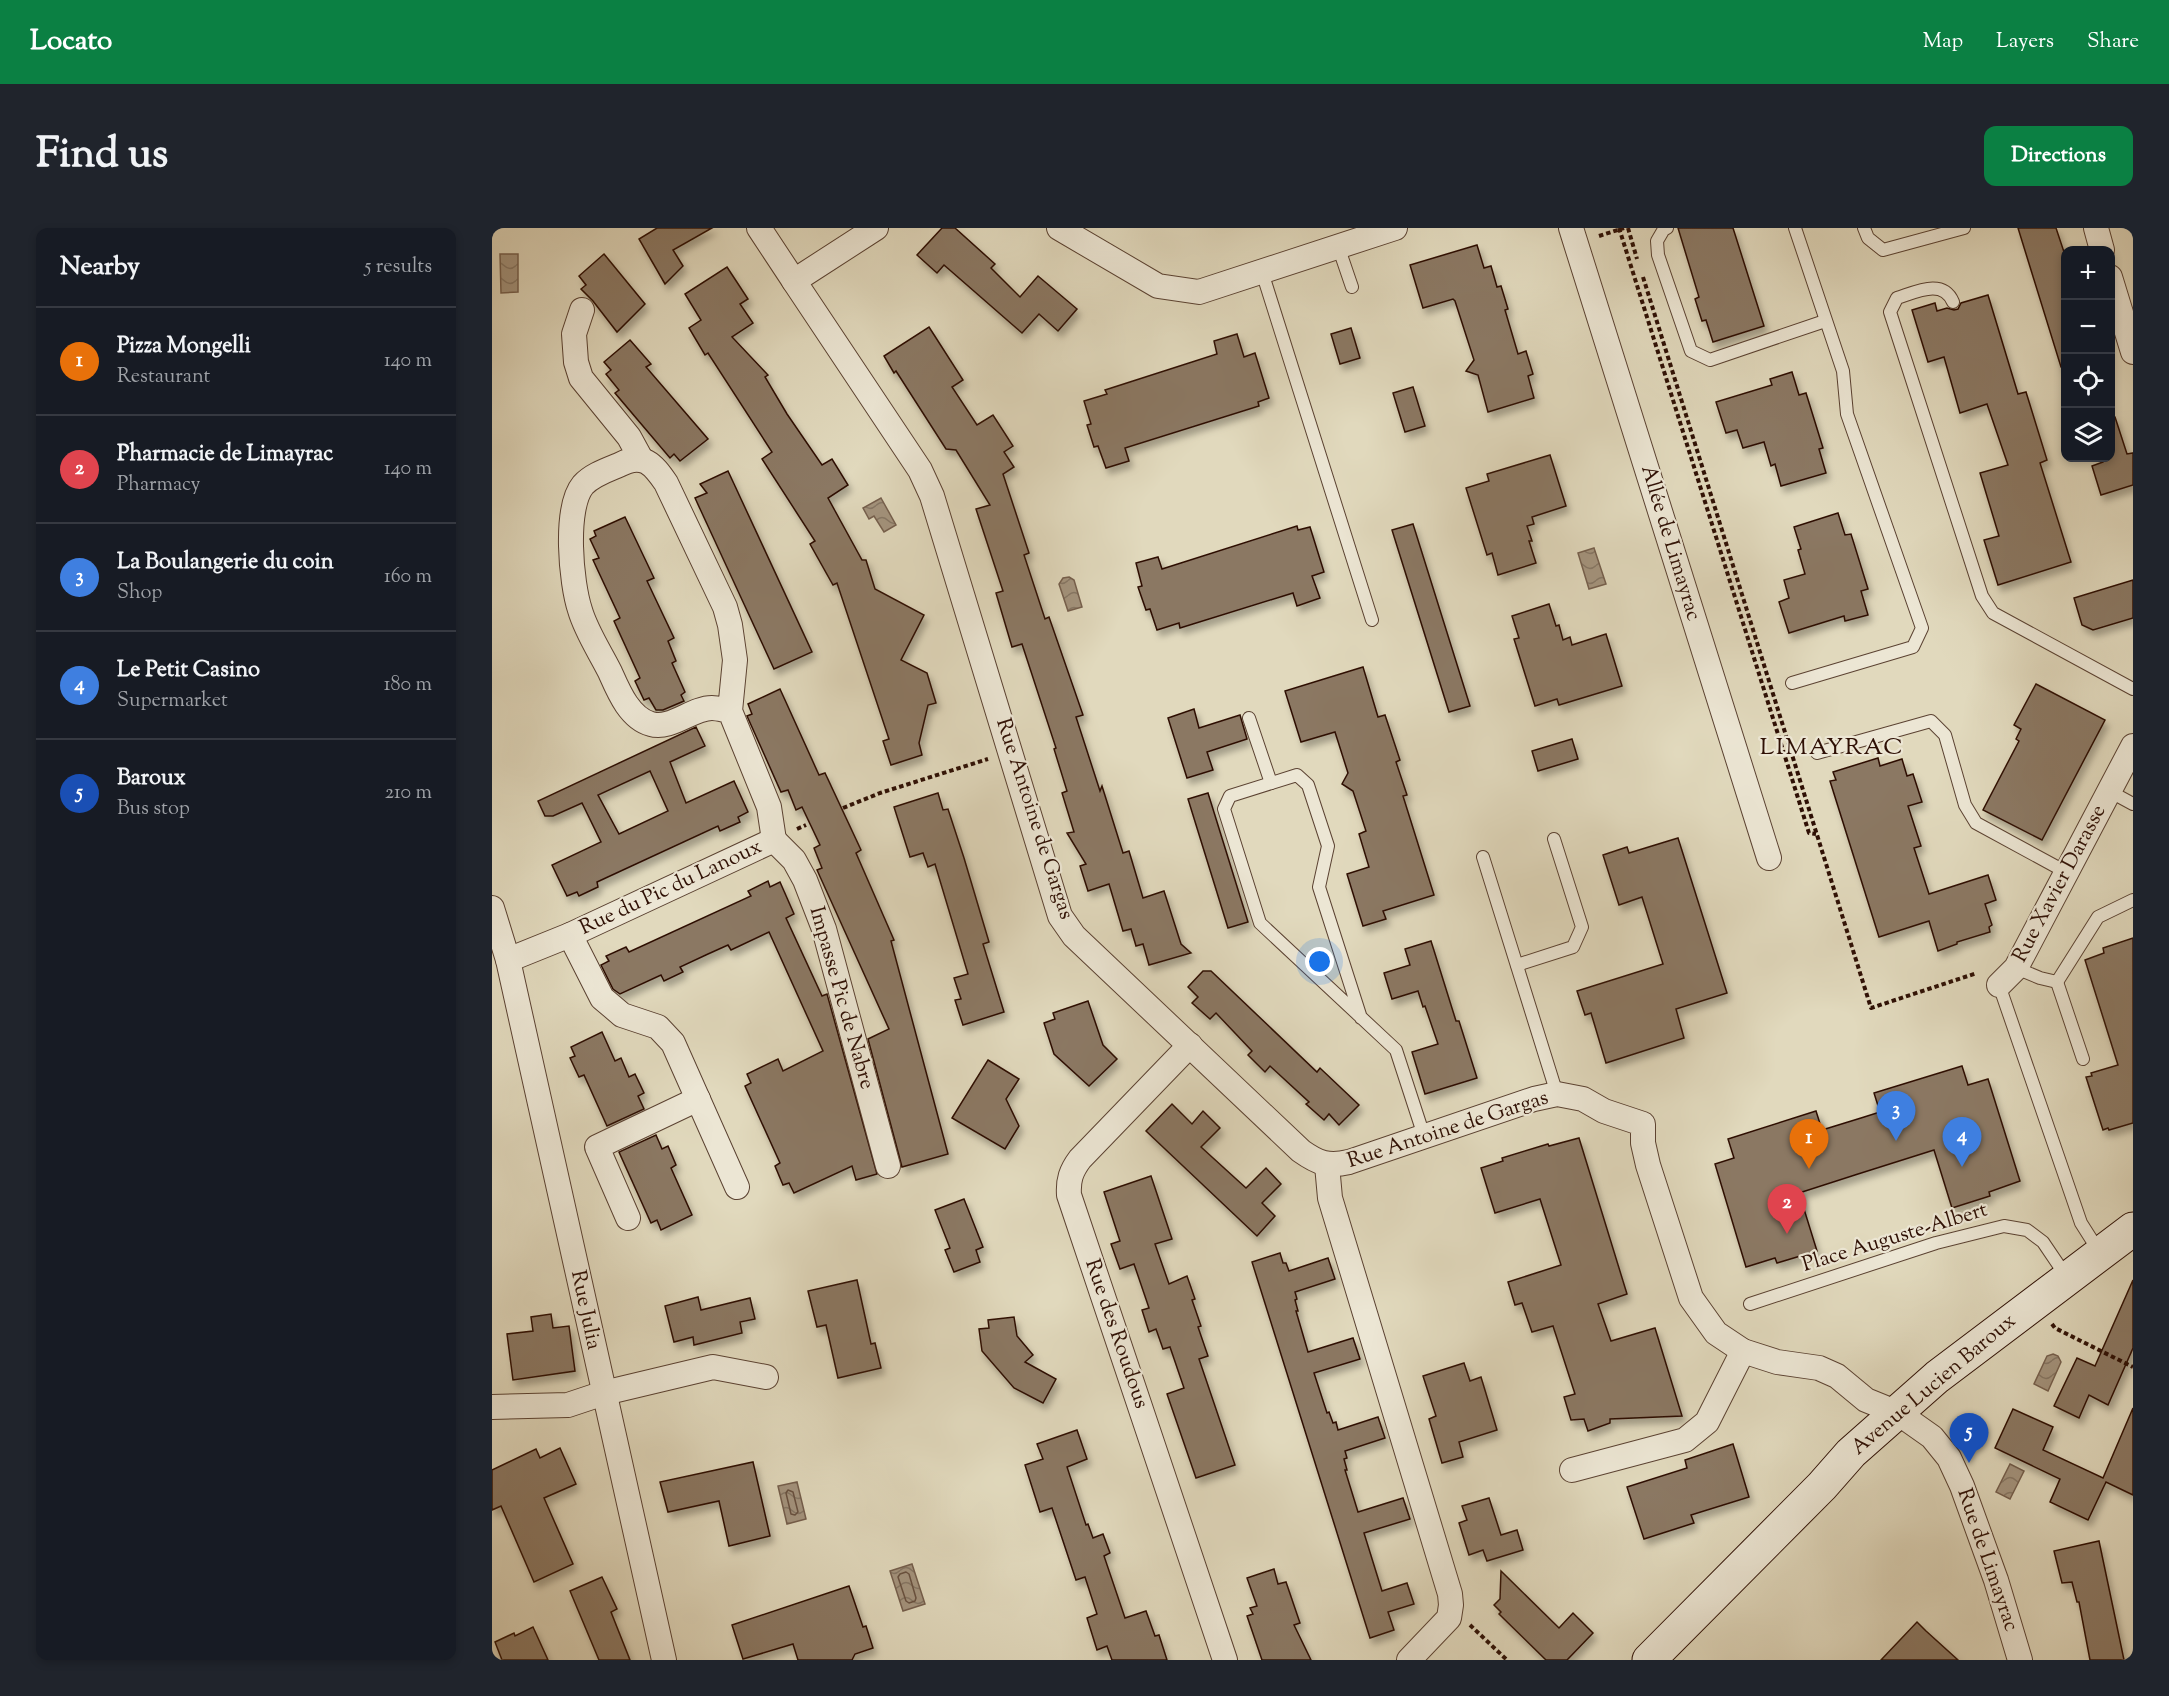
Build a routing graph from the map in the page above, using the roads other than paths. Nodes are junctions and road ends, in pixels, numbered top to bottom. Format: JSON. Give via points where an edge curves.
{"nodes":[{"id":1,"x":759,"y":228,"type":"edge"},
{"id":2,"x":876,"y":228,"type":"edge"},
{"id":3,"x":1059,"y":228,"type":"edge"},
{"id":4,"x":1395,"y":228,"type":"edge"},
{"id":5,"x":1571,"y":228,"type":"edge"},
{"id":6,"x":1667,"y":228,"type":"edge"},
{"id":7,"x":1795,"y":228,"type":"edge"},
{"id":8,"x":1864,"y":228,"type":"edge"},
{"id":9,"x":1964,"y":228,"type":"edge"},
{"id":10,"x":2096,"y":228,"type":"edge"},
{"id":11,"x":1338,"y":246,"type":"junction"},
{"id":12,"x":2101,"y":246,"type":"edge"},
{"id":13,"x":1262,"y":272,"type":"junction"},
{"id":14,"x":794,"y":281,"type":"junction"},
{"id":15,"x":1352,"y":286,"type":"dead end"},
{"id":16,"x":2115,"y":294,"type":"edge"},
{"id":17,"x":1953,"y":302,"type":"dead end"},
{"id":18,"x":582,"y":310,"type":"dead end"},
{"id":19,"x":1826,"y":321,"type":"junction"},
{"id":20,"x":2133,"y":352,"type":"edge"},
{"id":21,"x":641,"y":459,"type":"junction"},
{"id":22,"x":1372,"y":620,"type":"dead end"},
{"id":23,"x":1792,"y":683,"type":"dead end"},
{"id":24,"x":2133,"y":689,"type":"edge"},
{"id":25,"x":730,"y":711,"type":"junction"},
{"id":26,"x":1249,"y":718,"type":"dead end"},
{"id":27,"x":2133,"y":746,"type":"edge"},
{"id":28,"x":1817,"y":753,"type":"dead end"},
{"id":29,"x":1270,"y":783,"type":"junction"},
{"id":30,"x":2109,"y":791,"type":"junction"},
{"id":31,"x":2133,"y":804,"type":"edge"},
{"id":32,"x":1554,"y":839,"type":"dead end"},
{"id":33,"x":774,"y":840,"type":"junction"},
{"id":34,"x":1484,"y":857,"type":"dead end"},
{"id":35,"x":1769,"y":858,"type":"dead end"},
{"id":36,"x":2066,"y":872,"type":"junction"},
{"id":37,"x":2133,"y":900,"type":"edge"},
{"id":38,"x":492,"y":908,"type":"edge"},
{"id":39,"x":570,"y":935,"type":"junction"},
{"id":40,"x":501,"y":947,"type":"edge"},
{"id":41,"x":1517,"y":964,"type":"junction"},
{"id":42,"x":2016,"y":968,"type":"junction"},
{"id":43,"x":2057,"y":982,"type":"junction"},
{"id":44,"x":1999,"y":986,"type":"joint"},
{"id":45,"x":1361,"y":1018,"type":"junction"},
{"id":46,"x":1190,"y":1045,"type":"junction"},
{"id":47,"x":2083,"y":1059,"type":"dead end"},
{"id":48,"x":1557,"y":1095,"type":"junction"},
{"id":49,"x":698,"y":1099,"type":"junction"},
{"id":50,"x":1424,"y":1136,"type":"junction"},
{"id":51,"x":1327,"y":1165,"type":"junction"},
{"id":52,"x":888,"y":1166,"type":"dead end"},
{"id":53,"x":737,"y":1187,"type":"dead end"},
{"id":54,"x":627,"y":1218,"type":"dead end"},
{"id":55,"x":2133,"y":1229,"type":"edge"},
{"id":56,"x":2100,"y":1253,"type":"junction"},
{"id":57,"x":2067,"y":1277,"type":"junction"},
{"id":58,"x":1750,"y":1304,"type":"dead end"},
{"id":59,"x":1743,"y":1351,"type":"junction"},
{"id":60,"x":766,"y":1377,"type":"dead end"},
{"id":61,"x":604,"y":1393,"type":"junction"},
{"id":62,"x":492,"y":1407,"type":"edge"},
{"id":63,"x":1898,"y":1413,"type":"junction"},
{"id":64,"x":1572,"y":1470,"type":"dead end"},
{"id":65,"x":664,"y":1660,"type":"edge"},
{"id":66,"x":1226,"y":1660,"type":"edge"},
{"id":67,"x":1409,"y":1660,"type":"edge"},
{"id":68,"x":1649,"y":1660,"type":"edge"},
{"id":69,"x":2020,"y":1660,"type":"edge"}],
"edges":[{"from":1,"to":14,"type":"street","name":"Rue Antoine de Gargas"},
{"from":2,"to":14,"type":"street"},
{"from":3,"to":13,"type":"street","via":[[1158,286],[1199,292]]},
{"from":4,"to":11,"type":"street"},
{"from":5,"to":35,"type":"street","name":"Allée de Limayrac"},
{"from":6,"to":19,"type":"lane","via":[[1658,241],[1658,255],[1691,351],[1710,360]]},
{"from":7,"to":19,"type":"lane"},
{"from":8,"to":9,"type":"lane","via":[[1868,238],[1883,250]]},
{"from":10,"to":12,"type":"street"},
{"from":11,"to":13,"type":"street"},
{"from":11,"to":15,"type":"lane"},
{"from":13,"to":22,"type":"lane"},
{"from":14,"to":46,"type":"street","name":"Rue Antoine de Gargas","via":[[920,470],[932,496],[1060,916],[1074,936]]},
{"from":16,"to":20,"type":"street"},
{"from":17,"to":24,"type":"lane","via":[[1943,290],[1931,287],[1897,298],[1890,312],[1982,596],[1993,613]]},
{"from":18,"to":21,"type":"street","name":"Rue du Pic du Lanoux","via":[[574,334],[581,378],[629,437]]},
{"from":19,"to":23,"type":"lane","via":[[1843,371],[1847,414],[1922,628],[1913,647]]},
{"from":21,"to":25,"type":"street","name":"Rue du Pic du Lanoux","via":[[654,465],[666,483],[725,607],[735,660]]},
{"from":21,"to":25,"type":"street","via":[[624,462],[596,476],[583,486],[575,503],[571,520],[574,586],[580,612],[624,702],[642,720],[658,725],[711,708]]},
{"from":25,"to":33,"type":"street","name":"Rue du Pic du Lanoux","via":[[769,807]]},
{"from":26,"to":29,"type":"lane"},
{"from":27,"to":30,"type":"street","name":"Rue Xavier Darasse"},
{"from":28,"to":36,"type":"lane","via":[[1931,721],[1945,735],[1965,804],[1976,823]]},
{"from":29,"to":45,"type":"lane","via":[[1297,775],[1308,785],[1328,846],[1319,887]]},
{"from":29,"to":45,"type":"lane","via":[[1230,796],[1224,809],[1260,923]]},
{"from":30,"to":31,"type":"lane"},
{"from":30,"to":36,"type":"street","name":"Rue Xavier Darasse"},
{"from":32,"to":41,"type":"lane","via":[[1582,927],[1573,947]]},
{"from":33,"to":39,"type":"street","name":"Rue du Pic du Lanoux"},
{"from":33,"to":52,"type":"street","name":"Impasse Pic de Nabre","via":[[800,870],[824,929]]},
{"from":34,"to":41,"type":"lane"},
{"from":36,"to":42,"type":"street","name":"Rue Xavier Darasse"},
{"from":37,"to":43,"type":"lane","via":[[2098,917]]},
{"from":38,"to":40,"type":"street","name":"Rue Julia"},
{"from":39,"to":40,"type":"street","name":"Rue du Pic du Lanoux"},
{"from":39,"to":49,"type":"street","via":[[602,998],[622,1015],[658,1028],[673,1043]]},
{"from":40,"to":61,"type":"street","name":"Rue Julia"},
{"from":41,"to":48,"type":"lane"},
{"from":42,"to":43,"type":"lane"},
{"from":42,"to":44,"type":"street","name":"Rue Xavier Darasse"},
{"from":43,"to":47,"type":"lane"},
{"from":44,"to":56,"type":"lane","via":[[2081,1223]]},
{"from":45,"to":50,"type":"lane","via":[[1396,1050]]},
{"from":46,"to":51,"type":"street","name":"Rue Antoine de Gargas","via":[[1301,1150]]},
{"from":46,"to":66,"type":"street","name":"Rue des Roudous","via":[[1080,1159],[1068,1182],[1069,1195]]},
{"from":48,"to":50,"type":"street","name":"Rue Antoine de Gargas"},
{"from":48,"to":59,"type":"street","name":"Rue Antoine de Gargas","via":[[1582,1099],[1643,1124],[1648,1165],[1691,1298],[1716,1333]]},
{"from":49,"to":53,"type":"street"},
{"from":49,"to":54,"type":"street","via":[[597,1147]]},
{"from":50,"to":51,"type":"street","name":"Rue Antoine de Gargas","via":[[1349,1162]]},
{"from":51,"to":67,"type":"street","via":[[1330,1198],[1450,1594],[1449,1618]]},
{"from":55,"to":56,"type":"street","name":"Avenue Lucien Baroux"},
{"from":56,"to":57,"type":"street","name":"Avenue Lucien Baroux"},
{"from":57,"to":58,"type":"lane","name":"Place Auguste-Albert","via":[[2043,1242],[2027,1230],[2004,1226],[1936,1243]]},
{"from":57,"to":63,"type":"street","name":"Avenue Lucien Baroux","via":[[1937,1377]]},
{"from":59,"to":63,"type":"street","via":[[1778,1362],[1819,1368],[1866,1400]]},
{"from":59,"to":64,"type":"street","via":[[1707,1422],[1685,1440]]},
{"from":60,"to":61,"type":"street","via":[[713,1367]]},
{"from":61,"to":62,"type":"street","via":[[568,1405]]},
{"from":61,"to":65,"type":"street","name":"Rue Julia"},
{"from":63,"to":68,"type":"street","name":"Avenue Lucien Baroux","via":[[1851,1453]]},
{"from":63,"to":69,"type":"street","name":"Rue de Limayrac","via":[[1932,1437],[1954,1468],[1996,1580]]}]}
